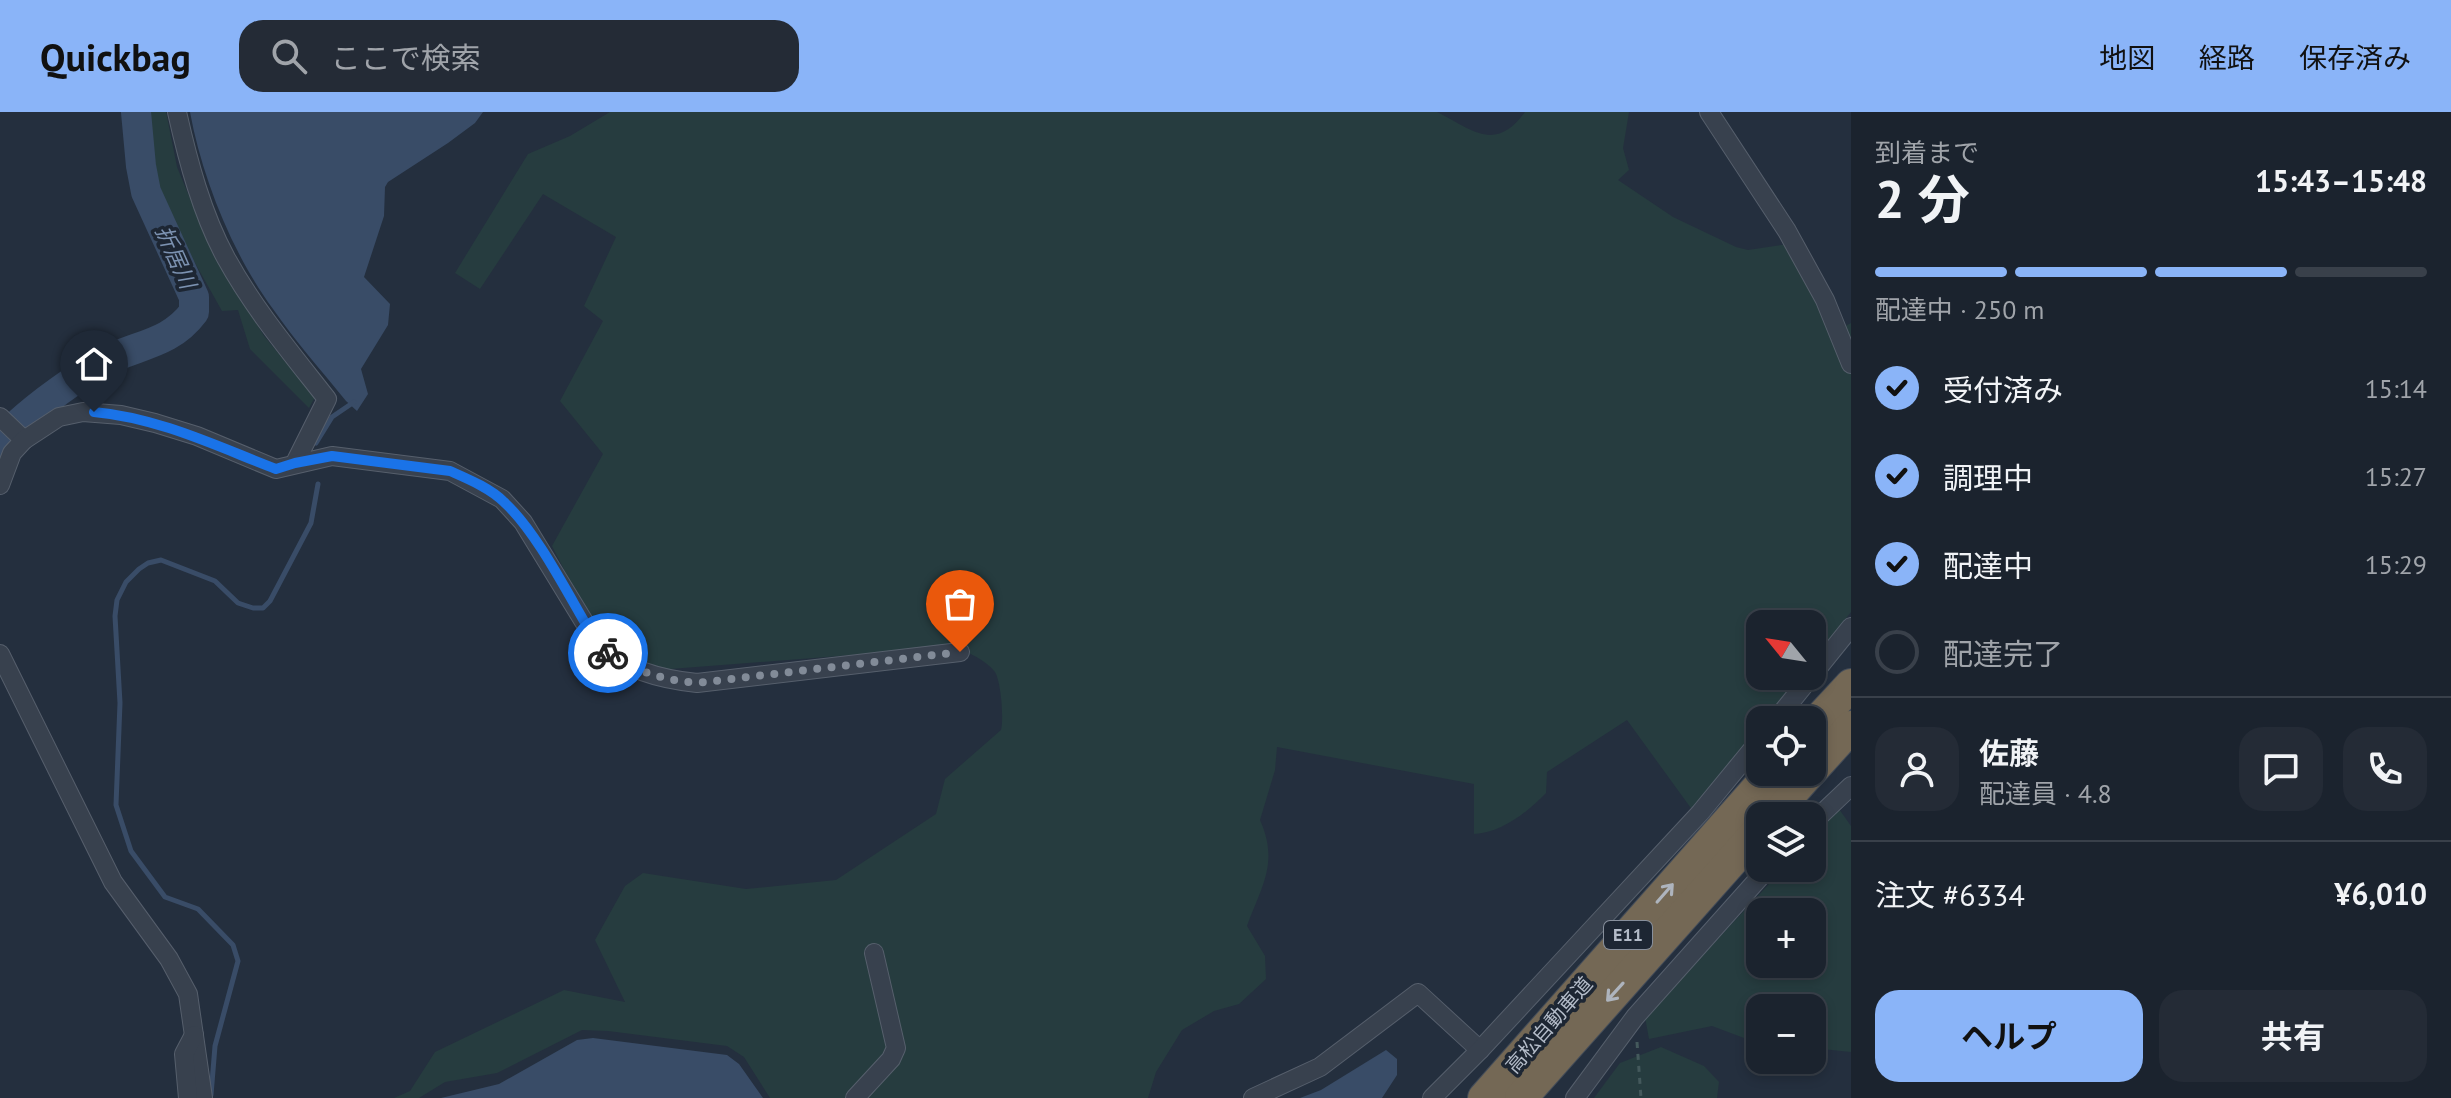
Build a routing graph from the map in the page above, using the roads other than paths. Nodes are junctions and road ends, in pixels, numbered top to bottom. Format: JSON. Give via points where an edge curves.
{"nodes":[{"id":1,"x":177,"y":112,"type":"edge"},
{"id":2,"x":1709,"y":112,"type":"edge"},
{"id":3,"x":1851,"y":364,"type":"edge"},
{"id":4,"x":3,"y":418,"type":"edge"},
{"id":5,"x":21,"y":437,"type":"junction"},
{"id":6,"x":295,"y":463,"type":"junction"},
{"id":7,"x":0,"y":485,"type":"edge"},
{"id":8,"x":1851,"y":627,"type":"edge"},
{"id":9,"x":960,"y":652,"type":"dead end"},
{"id":10,"x":0,"y":654,"type":"edge"},
{"id":11,"x":1851,"y":685,"type":"edge"},
{"id":12,"x":1787,"y":706,"type":"edge"},
{"id":13,"x":1826,"y":712,"type":"edge"},
{"id":14,"x":1851,"y":727,"type":"edge"},
{"id":15,"x":1826,"y":754,"type":"edge"},
{"id":16,"x":1746,"y":757,"type":"edge"},
{"id":17,"x":1760,"y":786,"type":"edge"},
{"id":18,"x":1798,"y":786,"type":"edge"},
{"id":19,"x":1847,"y":797,"type":"edge"},
{"id":20,"x":1783,"y":802,"type":"edge"},
{"id":21,"x":1826,"y":813,"type":"edge"},
{"id":22,"x":1746,"y":845,"type":"edge"},
{"id":23,"x":1756,"y":882,"type":"edge"},
{"id":24,"x":874,"y":953,"type":"dead end"},
{"id":25,"x":194,"y":1035,"type":"junction"},
{"id":26,"x":1480,"y":1050,"type":"junction"},
{"id":27,"x":188,"y":1098,"type":"edge"},
{"id":28,"x":203,"y":1098,"type":"edge"},
{"id":29,"x":855,"y":1098,"type":"edge"},
{"id":30,"x":1253,"y":1098,"type":"edge"},
{"id":31,"x":1432,"y":1098,"type":"edge"},
{"id":32,"x":1484,"y":1098,"type":"edge"},
{"id":33,"x":1521,"y":1098,"type":"edge"},
{"id":34,"x":1575,"y":1098,"type":"edge"}],
"edges":[{"from":1,"to":6,"type":"street","via":[[204,206],[225,255],[270,326],[327,399]]},
{"from":2,"to":3,"type":"street","via":[[1787,231],[1825,300]]},
{"from":4,"to":5,"type":"street"},
{"from":5,"to":6,"type":"street","via":[[59,417],[94,412],[197,436],[276,469]]},
{"from":5,"to":7,"type":"street"},
{"from":6,"to":9,"type":"street","via":[[356,457],[450,471],[477,484],[502,499],[523,522],[597,643],[621,662],[663,679],[697,683]]},
{"from":8,"to":12,"type":"street"},
{"from":10,"to":25,"type":"street","via":[[113,882],[188,994]]},
{"from":11,"to":13,"type":"highway"},
{"from":14,"to":15,"type":"highway"},
{"from":16,"to":26,"type":"street"},
{"from":32,"to":17,"type":"highway","name":"高松自動車道","number":"E11","one_way":true},
{"from":18,"to":20,"type":"highway"},
{"from":19,"to":21,"type":"street"},
{"from":22,"to":33,"type":"highway","name":"高松自動車道","number":"E11","one_way":true},
{"from":23,"to":34,"type":"street","via":[[1635,1017]]},
{"from":24,"to":29,"type":"street","via":[[896,1048]]},
{"from":25,"to":27,"type":"street","via":[[184,1054]]},
{"from":25,"to":28,"type":"street"},
{"from":26,"to":30,"type":"street","via":[[1418,993],[1320,1067]]},
{"from":26,"to":31,"type":"street"}]}
